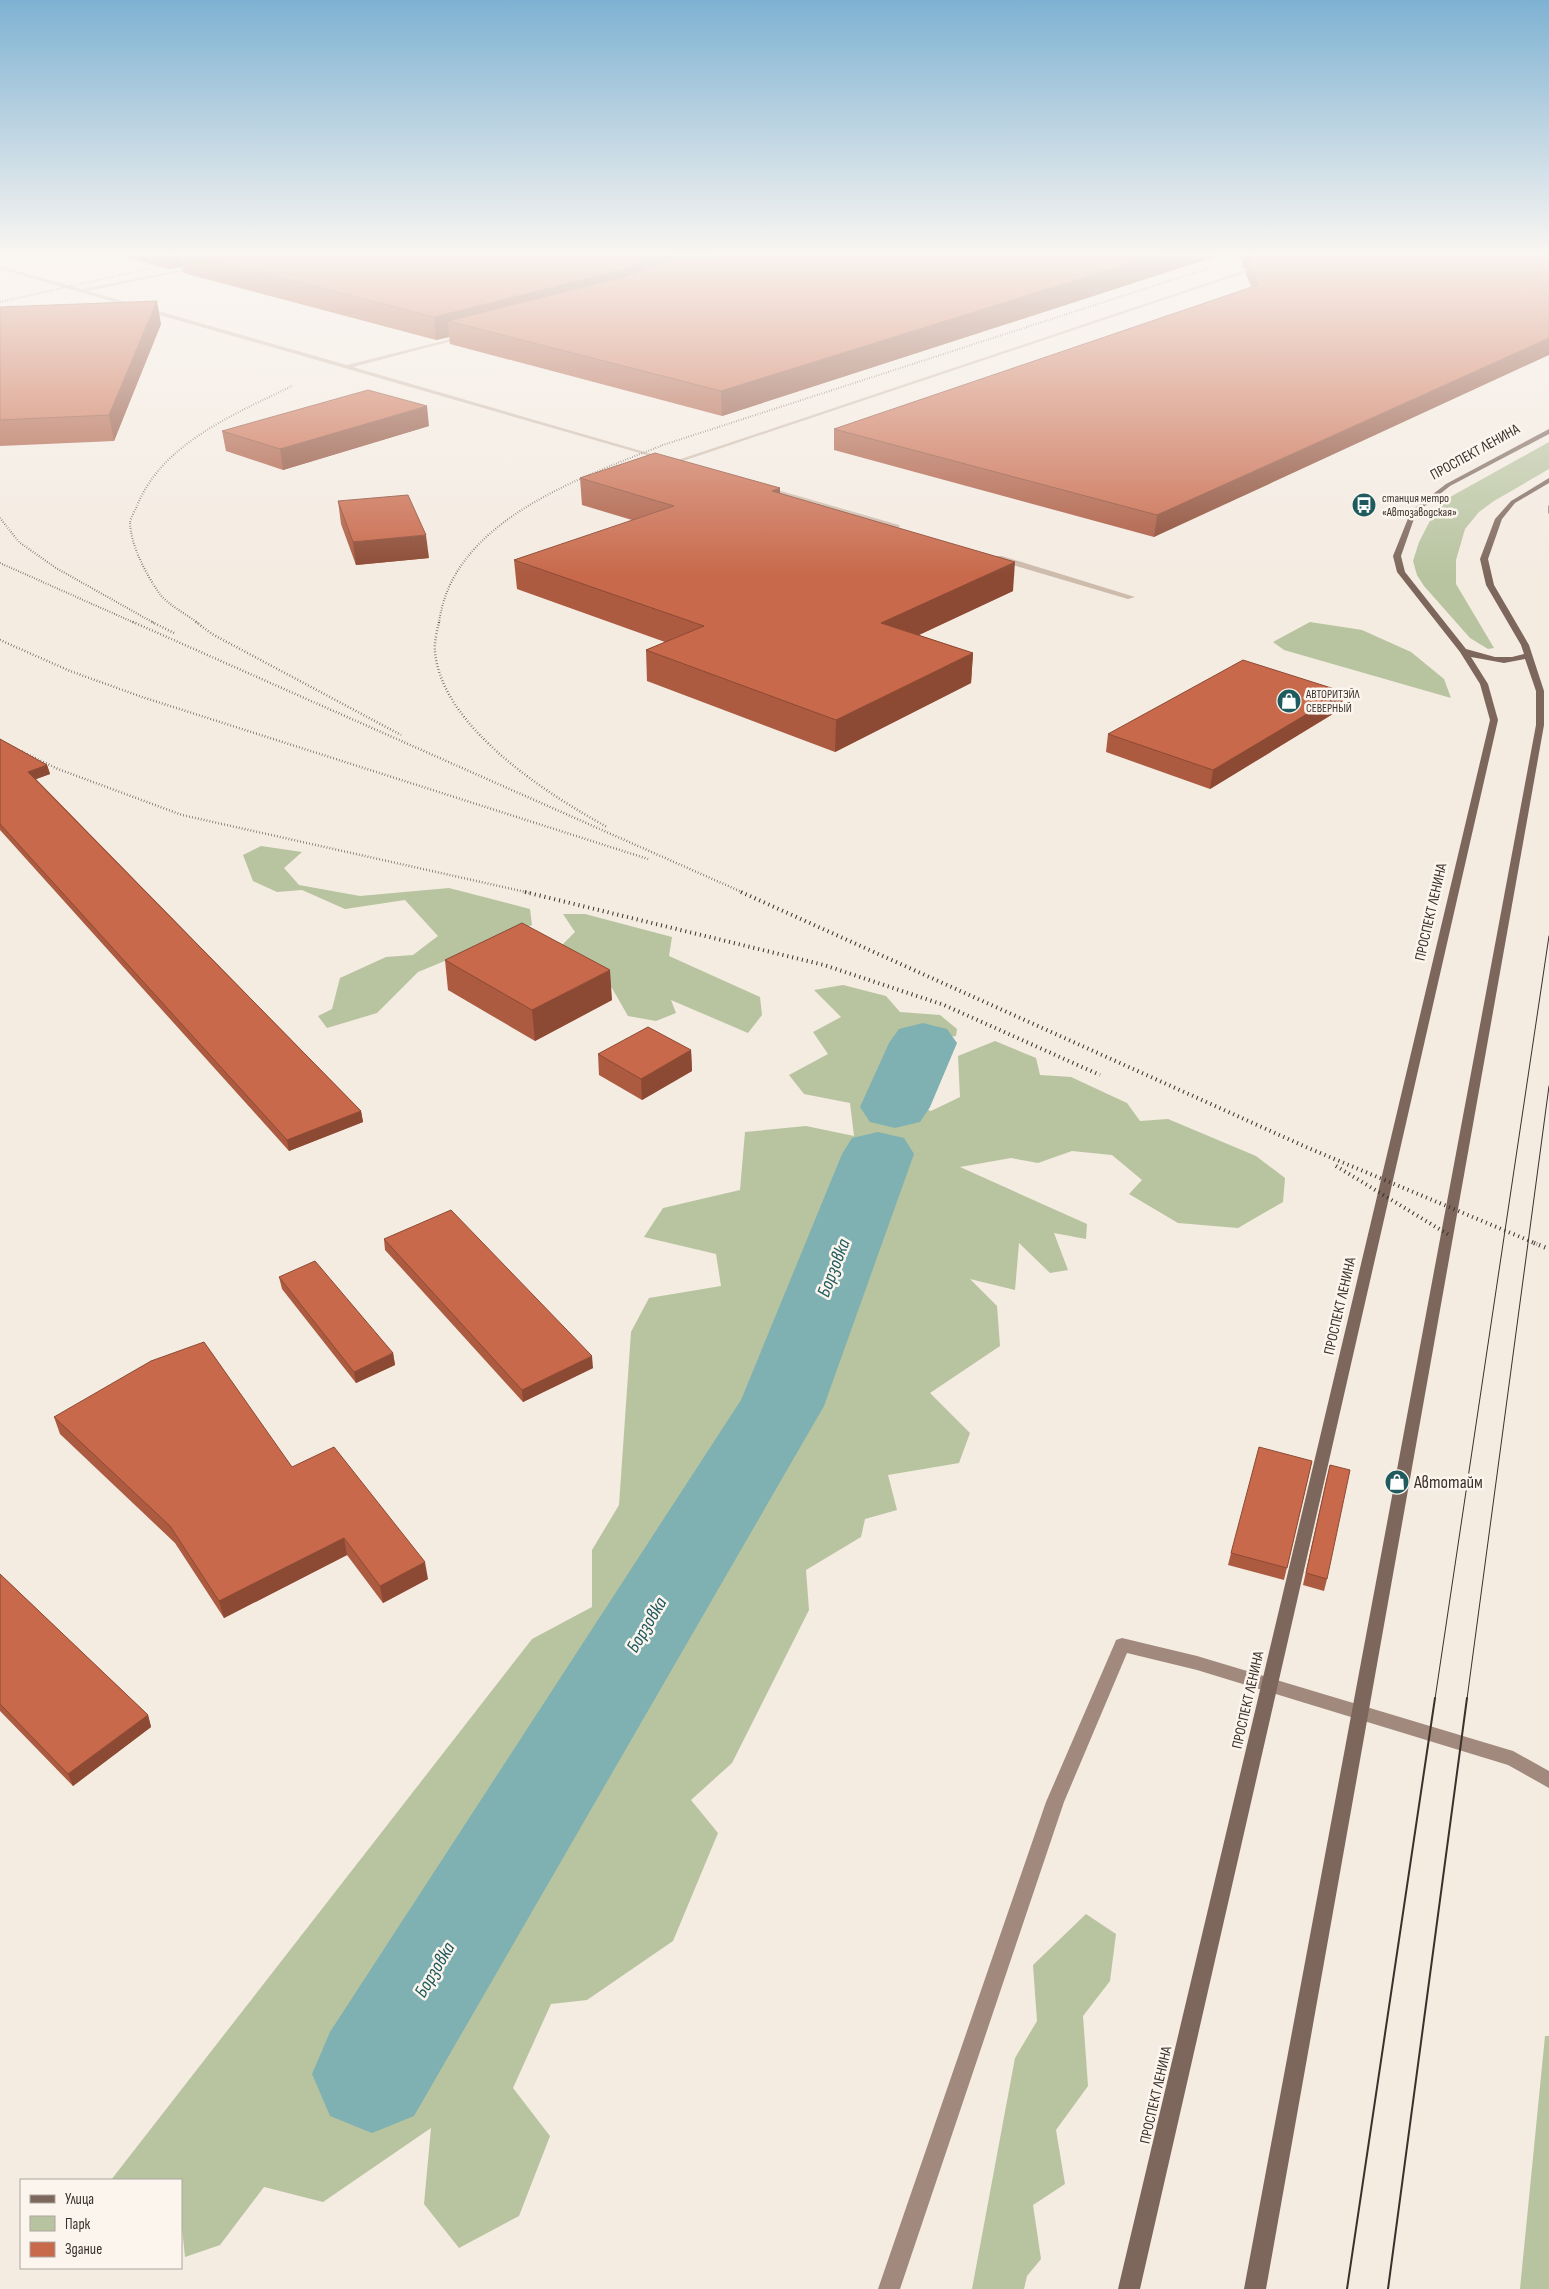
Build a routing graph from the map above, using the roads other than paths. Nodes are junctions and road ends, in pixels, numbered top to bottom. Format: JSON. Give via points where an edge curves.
{"nodes":[{"id":1,"x":325,"y":361,"type":"edge"},
{"id":2,"x":370,"y":361,"type":"edge"},
{"id":3,"x":980,"y":361,"type":"edge"},
{"id":4,"x":346,"y":367,"type":"junction"},
{"id":5,"x":1549,"y":431,"type":"edge"},
{"id":6,"x":675,"y":462,"type":"junction"},
{"id":7,"x":694,"y":467,"type":"edge"},
{"id":8,"x":1549,"y":480,"type":"edge"},
{"id":9,"x":759,"y":487,"type":"edge"},
{"id":10,"x":900,"y":528,"type":"edge"},
{"id":11,"x":994,"y":556,"type":"edge"},
{"id":12,"x":1131,"y":597,"type":"dead end"},
{"id":13,"x":1464,"y":651,"type":"junction"},
{"id":14,"x":1528,"y":655,"type":"junction"},
{"id":15,"x":1549,"y":1780,"type":"edge"},
{"id":16,"x":889,"y":2289,"type":"edge"},
{"id":17,"x":1129,"y":2289,"type":"edge"},
{"id":18,"x":1255,"y":2289,"type":"edge"}],
"edges":[{"from":1,"to":4,"type":"street"},
{"from":2,"to":4,"type":"street"},
{"from":3,"to":6,"type":"street"},
{"from":4,"to":6,"type":"street"},
{"from":5,"to":13,"type":"main road","name":"ПРОСПЕКТ ЛЕНИНА","via":[[1448,485],[1413,512],[1404,532],[1397,556],[1401,572]]},
{"from":6,"to":7,"type":"street"},
{"from":8,"to":14,"type":"main road","via":[[1513,502],[1499,519],[1484,559],[1490,585]]},
{"from":9,"to":10,"type":"street"},
{"from":11,"to":12,"type":"street"},
{"from":13,"to":14,"type":"main road","via":[[1485,659],[1506,661]]},
{"from":13,"to":17,"type":"main road","name":"ПРОСПЕКТ ЛЕНИНА","via":[[1484,684],[1494,720]]},
{"from":14,"to":18,"type":"main road","via":[[1540,691],[1540,725]]},
{"from":15,"to":16,"type":"main road","via":[[1512,1759],[1197,1663],[1122,1645],[1055,1802]]}]}
